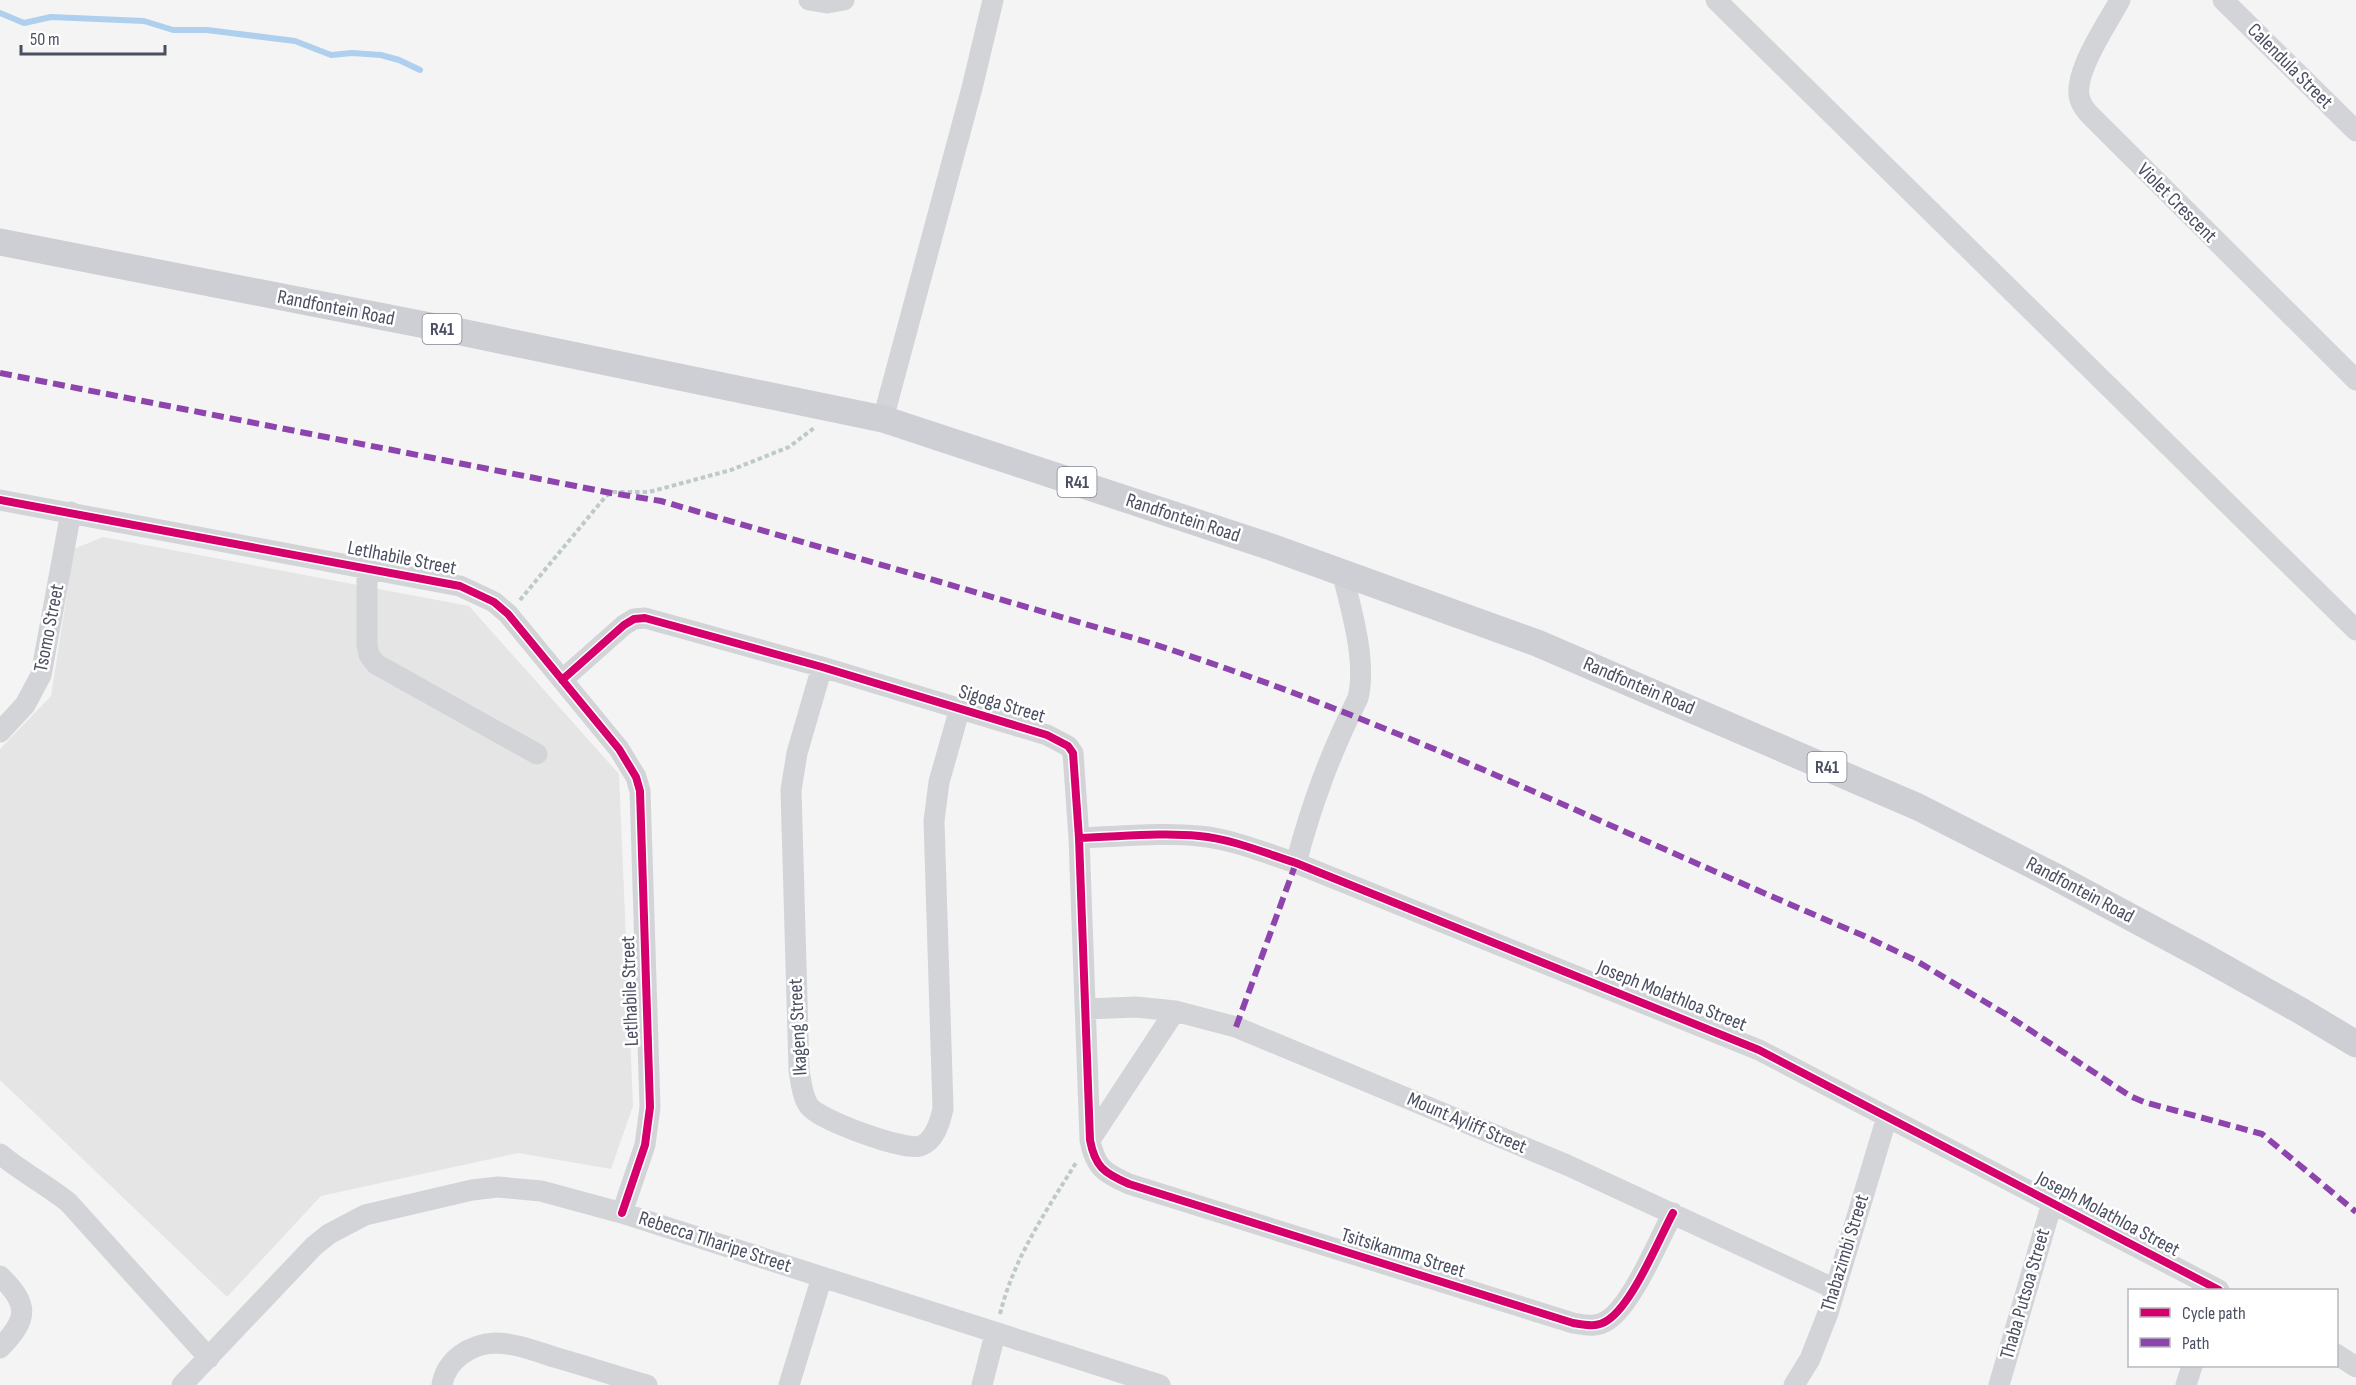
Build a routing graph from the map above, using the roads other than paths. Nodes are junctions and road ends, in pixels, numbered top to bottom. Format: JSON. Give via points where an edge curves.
{"nodes":[{"id":1,"x":809,"y":0,"type":"edge"},
{"id":2,"x":844,"y":0,"type":"edge"},
{"id":3,"x":993,"y":0,"type":"edge"},
{"id":4,"x":1716,"y":0,"type":"edge"},
{"id":5,"x":2120,"y":0,"type":"edge"},
{"id":6,"x":2223,"y":0,"type":"edge"},
{"id":7,"x":2356,"y":131,"type":"edge"},
{"id":8,"x":0,"y":242,"type":"edge"},
{"id":9,"x":2356,"y":380,"type":"edge"},
{"id":10,"x":883,"y":419,"type":"junction"},
{"id":11,"x":0,"y":500,"type":"edge"},
{"id":12,"x":72,"y":512,"type":"junction"},
{"id":13,"x":368,"y":567,"type":"junction"},
{"id":14,"x":1342,"y":572,"type":"junction"},
{"id":15,"x":2354,"y":628,"type":"edge"},
{"id":16,"x":822,"y":667,"type":"junction"},
{"id":17,"x":562,"y":680,"type":"junction"},
{"id":18,"x":960,"y":708,"type":"junction"},
{"id":19,"x":0,"y":732,"type":"edge"},
{"id":20,"x":537,"y":754,"type":"dead end"},
{"id":21,"x":1079,"y":838,"type":"junction"},
{"id":22,"x":1296,"y":863,"type":"junction"},
{"id":23,"x":1086,"y":1009,"type":"junction"},
{"id":24,"x":1175,"y":1011,"type":"junction"},
{"id":25,"x":2356,"y":1044,"type":"edge"},
{"id":26,"x":1887,"y":1118,"type":"junction"},
{"id":27,"x":1090,"y":1140,"type":"junction"},
{"id":28,"x":0,"y":1154,"type":"edge"},
{"id":29,"x":2052,"y":1203,"type":"junction"},
{"id":30,"x":622,"y":1213,"type":"junction"},
{"id":31,"x":1673,"y":1213,"type":"junction"},
{"id":32,"x":0,"y":1276,"type":"edge"},
{"id":33,"x":822,"y":1277,"type":"junction"},
{"id":34,"x":1835,"y":1289,"type":"junction"},
{"id":35,"x":2214,"y":1289,"type":"edge"},
{"id":36,"x":995,"y":1334,"type":"junction"},
{"id":37,"x":0,"y":1348,"type":"edge"},
{"id":38,"x":2338,"y":1355,"type":"edge"},
{"id":39,"x":208,"y":1358,"type":"junction"},
{"id":40,"x":2191,"y":1367,"type":"edge"},
{"id":41,"x":2356,"y":1367,"type":"edge"},
{"id":42,"x":182,"y":1385,"type":"edge"},
{"id":43,"x":441,"y":1385,"type":"edge"},
{"id":44,"x":647,"y":1385,"type":"edge"},
{"id":45,"x":789,"y":1385,"type":"edge"},
{"id":46,"x":982,"y":1385,"type":"edge"},
{"id":47,"x":1160,"y":1385,"type":"edge"},
{"id":48,"x":1794,"y":1385,"type":"edge"},
{"id":49,"x":1999,"y":1385,"type":"edge"},
{"id":50,"x":2186,"y":1385,"type":"edge"}],
"edges":[{"from":1,"to":2,"type":"street"},
{"from":3,"to":10,"type":"street"},
{"from":4,"to":15,"type":"street"},
{"from":5,"to":9,"type":"street","name":"Violet Crescent","via":[[2081,72],[2080,102]]},
{"from":6,"to":7,"type":"street","name":"Calendula Street"},
{"from":8,"to":10,"type":"main road","name":"Randfontein Road","number":"R41"},
{"from":10,"to":14,"type":"main road","name":"Randfontein Road","number":"R41"},
{"from":11,"to":12,"type":"street","name":"Letlhabile Street"},
{"from":12,"to":13,"type":"street","name":"Letlhabile Street"},
{"from":12,"to":19,"type":"street","name":"Tsomo Street","via":[[40,675],[25,705]]},
{"from":13,"to":17,"type":"street","name":"Letlhabile Street","via":[[460,586],[494,602]]},
{"from":13,"to":20,"type":"street","via":[[367,645],[375,663]]},
{"from":14,"to":22,"type":"street","via":[[1356,636],[1360,688],[1318,787]]},
{"from":14,"to":25,"type":"main road","name":"Randfontein Road","number":"R41","via":[[1537,643],[1918,807],[2203,956]]},
{"from":16,"to":17,"type":"street","name":"Sigoga Street","via":[[645,618],[624,625]]},
{"from":16,"to":18,"type":"street","name":"Sigoga Street"},
{"from":16,"to":18,"type":"street","name":"Ikageng Street","via":[[797,753],[791,790],[802,1090],[818,1115],[839,1125],[919,1147],[928,1142],[940,1124],[943,1109],[934,820],[939,782]]},
{"from":17,"to":30,"type":"street","name":"Letlhabile Street","via":[[619,749],[640,791],[650,1107],[645,1145]]},
{"from":18,"to":21,"type":"street","name":"Sigoga Street","via":[[1047,735],[1068,746],[1073,753]]},
{"from":21,"to":22,"type":"street","name":"Joseph Molathloa Street","via":[[1200,836]]},
{"from":21,"to":23,"type":"street","name":"Sigoga Street"},
{"from":22,"to":26,"type":"street","name":"Joseph Molathloa Street","via":[[1759,1050]]},
{"from":23,"to":24,"type":"street","name":"Mount Ayliff Street","via":[[1136,1007]]},
{"from":23,"to":27,"type":"street","name":"Sigoga Street"},
{"from":24,"to":27,"type":"street"},
{"from":24,"to":31,"type":"street","name":"Mount Ayliff Street","via":[[1236,1027]]},
{"from":26,"to":29,"type":"street","name":"Joseph Molathloa Street"},
{"from":26,"to":34,"type":"street","name":"Thabazimbi Street"},
{"from":27,"to":31,"type":"street","name":"Tsitsikamma Street","via":[[1101,1168],[1129,1184],[1592,1326],[1608,1321],[1626,1302]]},
{"from":28,"to":39,"type":"street","via":[[68,1202]]},
{"from":29,"to":35,"type":"street","name":"Joseph Molathloa Street"},
{"from":29,"to":49,"type":"street","name":"Thaba Putsoa Street"},
{"from":30,"to":33,"type":"street","name":"Rebecca Tlharipe Street"},
{"from":30,"to":39,"type":"street","name":"Rebecca Tlharipe Street","via":[[541,1191],[498,1187],[365,1215],[314,1245]]},
{"from":31,"to":34,"type":"street","name":"Mount Ayliff Street"},
{"from":32,"to":37,"type":"street","via":[[15,1291],[22,1312],[17,1329]]},
{"from":33,"to":36,"type":"street","name":"Rebecca Tlharipe Street"},
{"from":33,"to":45,"type":"street"},
{"from":34,"to":48,"type":"street","name":"Thabazimbi Street","via":[[1816,1344]]},
{"from":36,"to":46,"type":"street"},
{"from":36,"to":47,"type":"street","name":"Rebecca Tlharipe Street"},
{"from":38,"to":41,"type":"street"},
{"from":39,"to":42,"type":"street","name":"Rebecca Tlharipe Street"},
{"from":40,"to":50,"type":"street"},
{"from":43,"to":44,"type":"street","via":[[449,1364],[461,1354],[494,1343],[518,1346]]}]}
